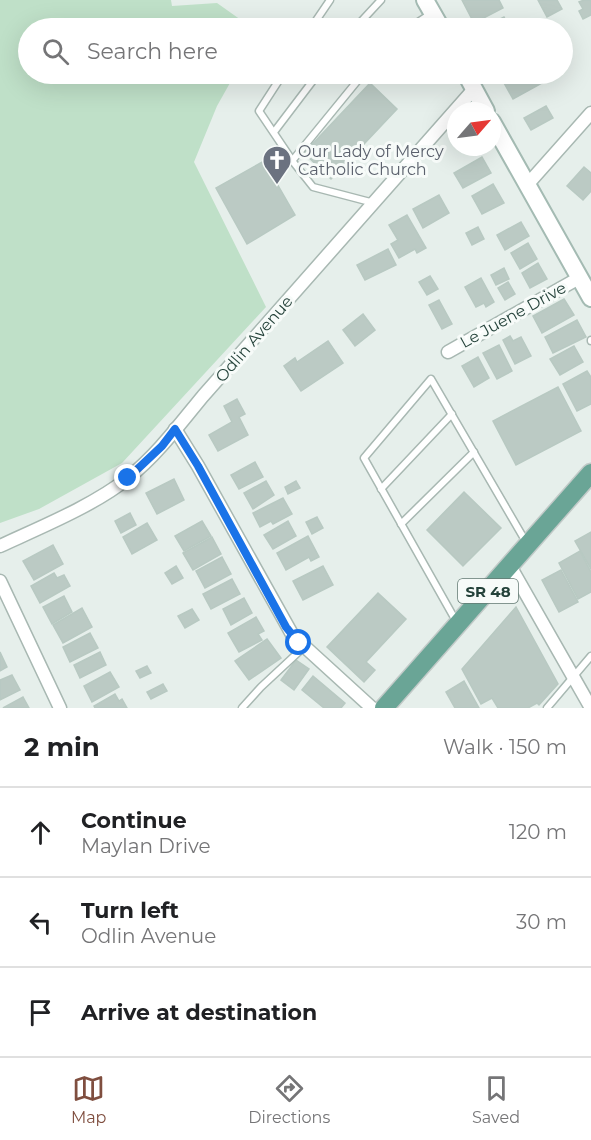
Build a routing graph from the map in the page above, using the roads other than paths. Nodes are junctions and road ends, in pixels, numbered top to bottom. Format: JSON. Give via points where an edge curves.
{"nodes":[{"id":1,"x":330,"y":0,"type":"edge"},
{"id":2,"x":381,"y":0,"type":"edge"},
{"id":3,"x":429,"y":7,"type":"edge"},
{"id":4,"x":318,"y":18,"type":"edge"},
{"id":5,"x":364,"y":18,"type":"edge"},
{"id":6,"x":419,"y":18,"type":"edge"},
{"id":7,"x":277,"y":84,"type":"edge"},
{"id":8,"x":310,"y":84,"type":"edge"},
{"id":9,"x":355,"y":84,"type":"edge"},
{"id":10,"x":471,"y":84,"type":"edge"},
{"id":11,"x":474,"y":89,"type":"junction"},
{"id":12,"x":481,"y":102,"type":"edge"},
{"id":13,"x":591,"y":113,"type":"edge"},
{"id":14,"x":274,"y":132,"type":"junction"},
{"id":15,"x":501,"y":138,"type":"edge"},
{"id":16,"x":292,"y":161,"type":"junction"},
{"id":17,"x":527,"y":185,"type":"junction"},
{"id":18,"x":374,"y":203,"type":"junction"},
{"id":19,"x":587,"y":287,"type":"edge"},
{"id":20,"x":448,"y":352,"type":"dead end"},
{"id":21,"x":452,"y":414,"type":"junction"},
{"id":22,"x":175,"y":429,"type":"junction"},
{"id":23,"x":474,"y":452,"type":"junction"},
{"id":24,"x":591,"y":473,"type":"edge"},
{"id":25,"x":381,"y":489,"type":"junction"},
{"id":26,"x":401,"y":524,"type":"junction"},
{"id":27,"x":528,"y":545,"type":"junction"},
{"id":28,"x":0,"y":546,"type":"edge"},
{"id":29,"x":510,"y":566,"type":"junction"},
{"id":30,"x":0,"y":581,"type":"edge"},
{"id":31,"x":458,"y":624,"type":"junction"},
{"id":32,"x":303,"y":647,"type":"junction"},
{"id":33,"x":591,"y":656,"type":"edge"},
{"id":34,"x":573,"y":676,"type":"junction"},
{"id":35,"x":60,"y":708,"type":"edge"},
{"id":36,"x":243,"y":708,"type":"edge"},
{"id":37,"x":372,"y":708,"type":"edge"},
{"id":38,"x":384,"y":708,"type":"edge"},
{"id":39,"x":547,"y":708,"type":"edge"},
{"id":40,"x":591,"y":708,"type":"edge"}],
"edges":[{"from":1,"to":4,"type":"lane"},
{"from":2,"to":5,"type":"lane"},
{"from":3,"to":6,"type":"lane"},
{"from":7,"to":14,"type":"lane","via":[[259,111]]},
{"from":8,"to":14,"type":"lane"},
{"from":9,"to":16,"type":"lane"},
{"from":10,"to":11,"type":"main road"},
{"from":11,"to":12,"type":"main road"},
{"from":11,"to":18,"type":"street","name":"Odlin Avenue"},
{"from":13,"to":17,"type":"street"},
{"from":14,"to":16,"type":"lane"},
{"from":15,"to":17,"type":"main road"},
{"from":16,"to":18,"type":"lane","via":[[313,187]]},
{"from":17,"to":19,"type":"main road"},
{"from":18,"to":22,"type":"street","name":"Odlin Avenue"},
{"from":19,"to":20,"type":"street","name":"Le Juene Drive"},
{"from":21,"to":23,"type":"lane"},
{"from":21,"to":25,"type":"lane"},
{"from":21,"to":25,"type":"lane","via":[[431,379],[364,458]]},
{"from":22,"to":28,"type":"street","name":"Odlin Avenue","via":[[162,446],[116,487]]},
{"from":22,"to":32,"type":"street","via":[[286,627]]},
{"from":23,"to":26,"type":"lane"},
{"from":23,"to":27,"type":"lane"},
{"from":24,"to":27,"type":"main road","number":"SR 48"},
{"from":25,"to":26,"type":"lane"},
{"from":26,"to":31,"type":"lane"},
{"from":27,"to":29,"type":"main road","number":"SR 48"},
{"from":29,"to":31,"type":"main road","number":"SR 48"},
{"from":29,"to":34,"type":"street"},
{"from":30,"to":35,"type":"street"},
{"from":31,"to":38,"type":"main road","number":"SR 48"},
{"from":32,"to":36,"type":"lane"},
{"from":32,"to":37,"type":"street"},
{"from":33,"to":34,"type":"lane"},
{"from":34,"to":39,"type":"lane"},
{"from":34,"to":40,"type":"street"}]}
